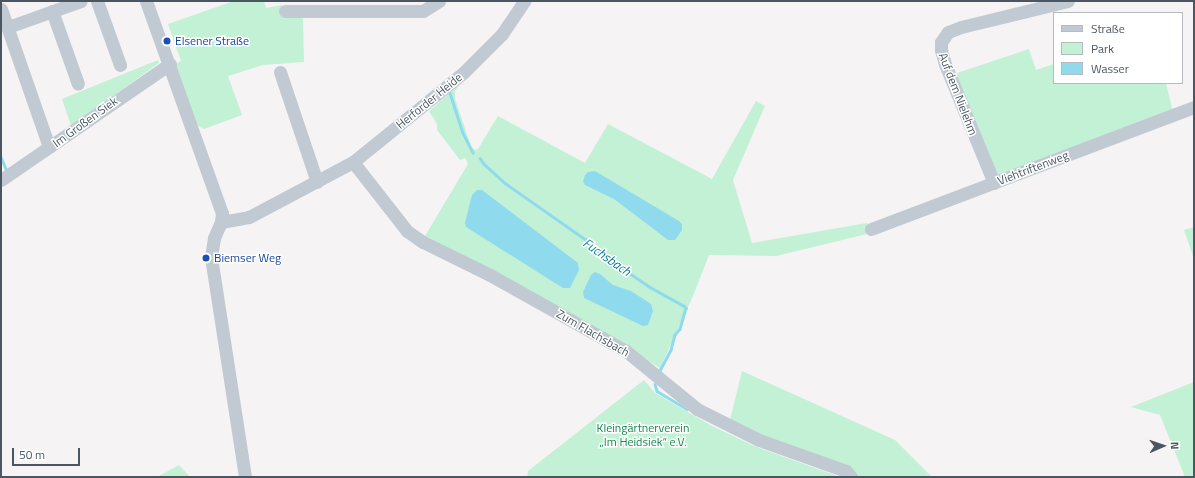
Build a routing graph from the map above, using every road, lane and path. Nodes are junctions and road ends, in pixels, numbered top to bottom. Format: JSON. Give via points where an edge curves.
{"nodes":[{"id":1,"x":80,"y":1,"type":"edge"},
{"id":2,"x":97,"y":1,"type":"edge"},
{"id":3,"x":146,"y":1,"type":"edge"},
{"id":4,"x":439,"y":1,"type":"edge"},
{"id":5,"x":1068,"y":1,"type":"edge"},
{"id":6,"x":518,"y":4,"type":"edge"},
{"id":7,"x":316,"y":6,"type":"edge"},
{"id":8,"x":1,"y":9,"type":"edge"},
{"id":9,"x":285,"y":11,"type":"dead end"},
{"id":10,"x":52,"y":12,"type":"junction"},
{"id":11,"x":8,"y":28,"type":"junction"},
{"id":12,"x":170,"y":64,"type":"junction"},
{"id":13,"x":120,"y":65,"type":"dead end"},
{"id":14,"x":280,"y":72,"type":"dead end"},
{"id":15,"x":78,"y":84,"type":"dead end"},
{"id":16,"x":1194,"y":107,"type":"edge"},
{"id":17,"x":49,"y":147,"type":"junction"},
{"id":18,"x":353,"y":162,"type":"junction"},
{"id":19,"x":1,"y":180,"type":"edge"},
{"id":20,"x":317,"y":182,"type":"junction"},
{"id":21,"x":994,"y":183,"type":"junction"},
{"id":22,"x":221,"y":222,"type":"junction"},
{"id":23,"x":871,"y":229,"type":"dead end"},
{"id":24,"x":245,"y":477,"type":"edge"},
{"id":25,"x":851,"y":477,"type":"edge"}],
"edges":[{"from":1,"to":10,"type":"street"},
{"from":2,"to":13,"type":"street"},
{"from":3,"to":12,"type":"street"},
{"from":4,"to":7,"type":"street","via":[[423,11]]},
{"from":5,"to":21,"type":"street","name":"Auf dem Nielehm","via":[[961,27],[948,32],[941,42],[940,50],[945,64]]},
{"from":6,"to":18,"type":"street","name":"Herforder Heide","via":[[502,34],[463,73]]},
{"from":7,"to":9,"type":"street"},
{"from":8,"to":11,"type":"street"},
{"from":10,"to":11,"type":"street"},
{"from":10,"to":15,"type":"street"},
{"from":11,"to":17,"type":"street"},
{"from":12,"to":17,"type":"street","name":"Im Großen Siek"},
{"from":12,"to":22,"type":"street","via":[[220,206]]},
{"from":14,"to":20,"type":"street"},
{"from":16,"to":21,"type":"street","name":"Viehtriftenweg"},
{"from":17,"to":19,"type":"street","name":"Im Großen Siek"},
{"from":18,"to":20,"type":"street","name":"Herforder Heide"},
{"from":18,"to":25,"type":"street","name":"Zum Flachsbach","via":[[403,226],[423,242],[490,274],[626,351],[686,402],[723,423],[759,440],[846,471]]},
{"from":20,"to":22,"type":"street","name":"Herforder Heide","via":[[249,217]]},
{"from":21,"to":23,"type":"street","name":"Viehtriftenweg"},
{"from":22,"to":24,"type":"street","via":[[214,238],[211,257]]}]}
